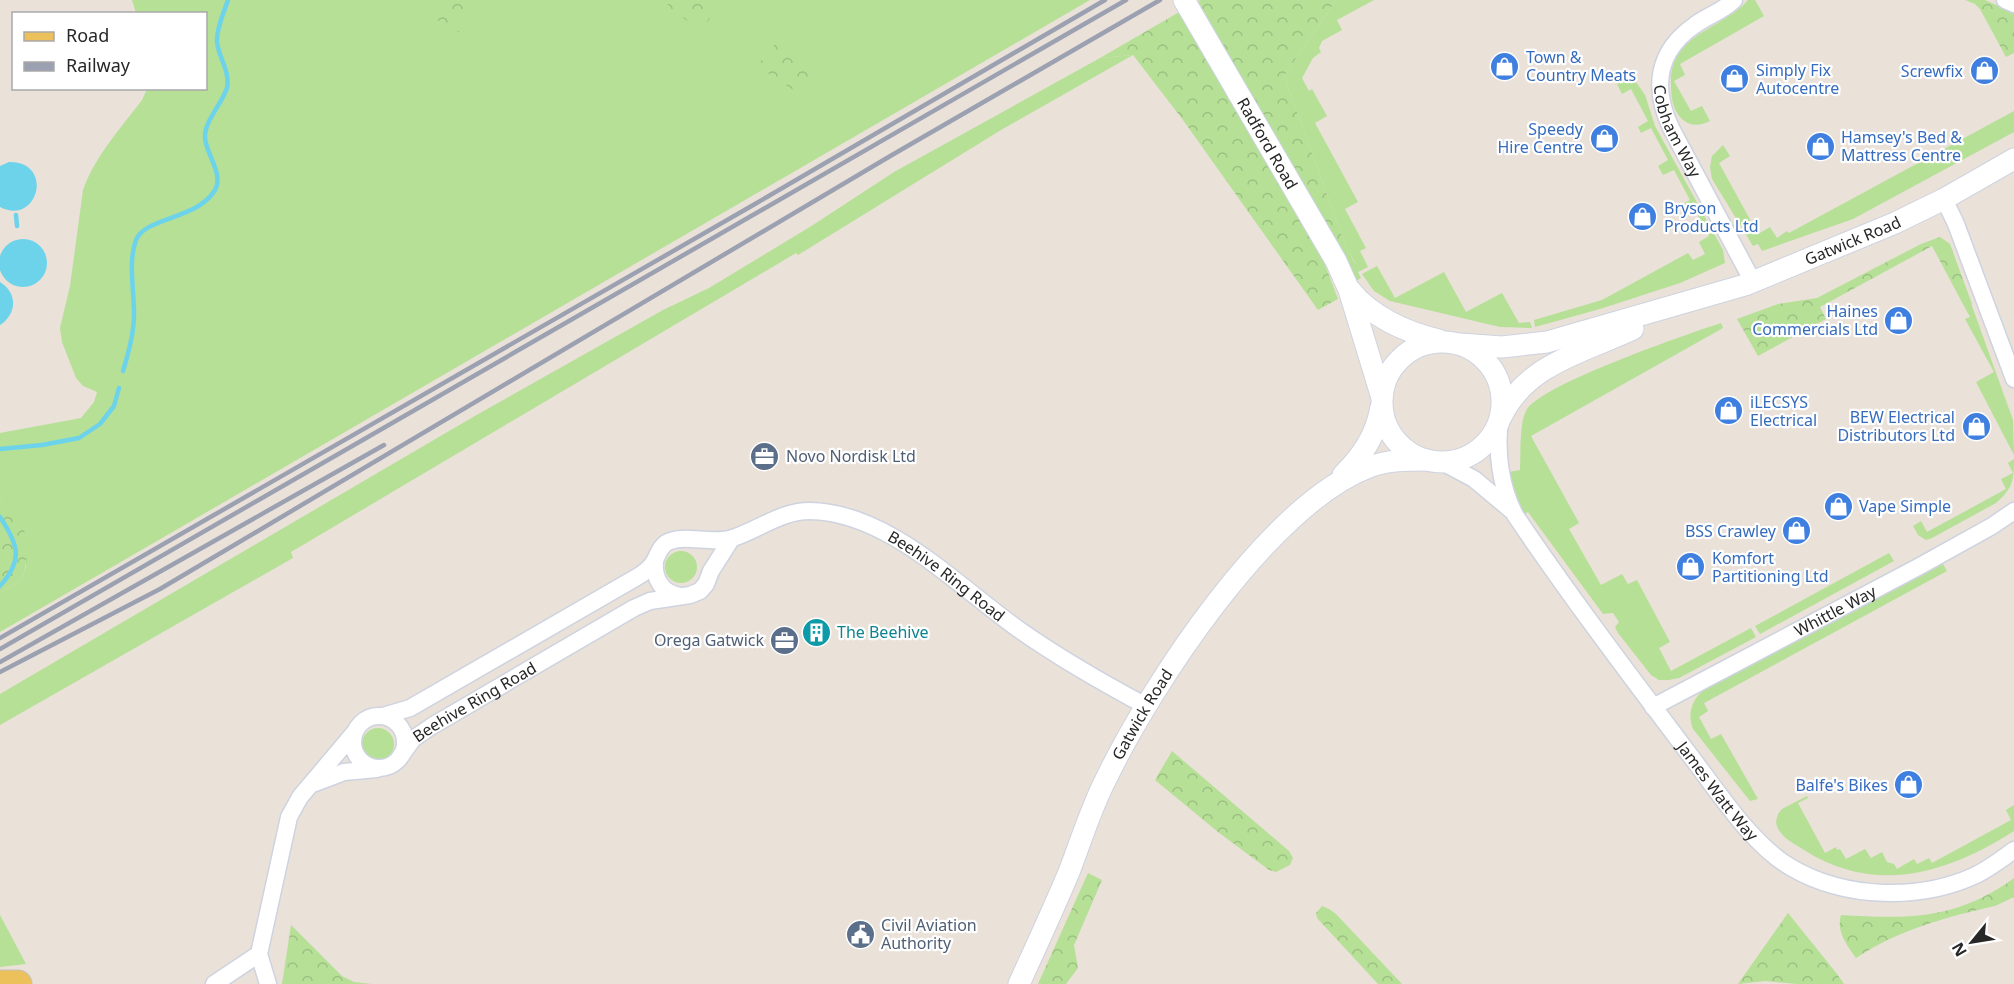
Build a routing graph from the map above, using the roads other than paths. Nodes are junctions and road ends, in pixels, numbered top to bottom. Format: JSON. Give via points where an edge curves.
{"nodes":[{"id":1,"x":1734,"y":0,"type":"edge"},
{"id":2,"x":2005,"y":0,"type":"edge"},
{"id":3,"x":1186,"y":3,"type":"edge"},
{"id":4,"x":2014,"y":4,"type":"edge"},
{"id":5,"x":2014,"y":159,"type":"edge"},
{"id":6,"x":1944,"y":199,"type":"junction"},
{"id":7,"x":1753,"y":282,"type":"junction"},
{"id":8,"x":1349,"y":290,"type":"junction"},
{"id":9,"x":1682,"y":304,"type":"junction"},
{"id":10,"x":1452,"y":343,"type":"junction"},
{"id":11,"x":2014,"y":379,"type":"edge"},
{"id":12,"x":1382,"y":401,"type":"junction"},
{"id":13,"x":1500,"y":419,"type":"junction"},
{"id":14,"x":1435,"y":461,"type":"junction"},
{"id":15,"x":1330,"y":488,"type":"junction"},
{"id":16,"x":2014,"y":511,"type":"edge"},
{"id":17,"x":1515,"y":515,"type":"junction"},
{"id":18,"x":732,"y":538,"type":"junction"},
{"id":19,"x":694,"y":540,"type":"junction"},
{"id":20,"x":655,"y":560,"type":"junction"},
{"id":21,"x":711,"y":571,"type":"junction"},
{"id":22,"x":686,"y":596,"type":"junction"},
{"id":23,"x":1146,"y":706,"type":"junction"},
{"id":24,"x":1653,"y":707,"type":"junction"},
{"id":25,"x":383,"y":716,"type":"junction"},
{"id":26,"x":354,"y":733,"type":"junction"},
{"id":27,"x":400,"y":757,"type":"junction"},
{"id":28,"x":381,"y":768,"type":"junction"},
{"id":29,"x":307,"y":789,"type":"junction"},
{"id":30,"x":2014,"y":850,"type":"edge"},
{"id":31,"x":259,"y":954,"type":"junction"},
{"id":32,"x":0,"y":984,"type":"edge"},
{"id":33,"x":18,"y":984,"type":"edge"},
{"id":34,"x":214,"y":984,"type":"edge"},
{"id":35,"x":268,"y":984,"type":"edge"},
{"id":36,"x":1019,"y":984,"type":"edge"}],
"edges":[{"from":1,"to":7,"type":"street","name":"Cobham Way","via":[[1694,25],[1672,46],[1662,68],[1660,93],[1671,128]]},
{"from":2,"to":4,"type":"street"},
{"from":3,"to":8,"type":"street","name":"Radford Road","via":[[1333,255]]},
{"from":5,"to":6,"type":"street","name":"Gatwick Road"},
{"from":6,"to":7,"type":"street","name":"Gatwick Road"},
{"from":6,"to":11,"type":"street"},
{"from":7,"to":9,"type":"street","name":"Gatwick Road"},
{"from":8,"to":10,"type":"street","name":"Radford Road","via":[[1397,325]]},
{"from":8,"to":12,"type":"street","name":"Radford Road"},
{"from":9,"to":10,"type":"street","name":"Gatwick Road","via":[[1538,343],[1503,347]]},
{"from":9,"to":13,"type":"street","name":"Gatwick Road","via":[[1537,374],[1519,390]]},
{"from":10,"to":12,"type":"street","via":[[1423,344],[1404,355],[1390,371]]},
{"from":10,"to":13,"type":"street","via":[[1482,357],[1495,373],[1502,394]]},
{"from":12,"to":14,"type":"street","via":[[1385,422],[1395,440],[1409,452]]},
{"from":12,"to":15,"type":"street","name":"Gatwick Road","via":[[1378,422],[1365,450]]},
{"from":13,"to":14,"type":"street","via":[[1479,449],[1464,458]]},
{"from":13,"to":17,"type":"street","name":"James Watt Way","via":[[1498,440],[1503,478]]},
{"from":14,"to":15,"type":"street","name":"Gatwick Road","via":[[1378,464]]},
{"from":14,"to":17,"type":"street","name":"James Watt Way","via":[[1474,479]]},
{"from":15,"to":23,"type":"street","name":"Gatwick Road","via":[[1275,536],[1248,566],[1214,607]]},
{"from":16,"to":24,"type":"street","name":"Whittle Way"},
{"from":17,"to":24,"type":"street","name":"James Watt Way"},
{"from":18,"to":19,"type":"street","name":"Beehive Ring Road"},
{"from":18,"to":21,"type":"street"},
{"from":18,"to":23,"type":"street","name":"Beehive Ring Road","via":[[796,513],[822,512],[859,519],[932,563],[1057,655]]},
{"from":19,"to":20,"type":"street","name":"Beehive Ring Road","via":[[680,538],[669,542],[661,547]]},
{"from":19,"to":21,"type":"street","via":[[708,553]]},
{"from":20,"to":22,"type":"street","via":[[654,573],[661,586],[672,594]]},
{"from":20,"to":25,"type":"street","name":"Beehive Ring Road","via":[[637,578],[410,708]]},
{"from":21,"to":22,"type":"street","via":[[703,588]]},
{"from":22,"to":27,"type":"street","name":"Beehive Ring Road","via":[[650,601],[634,608],[432,726],[413,739]]},
{"from":23,"to":36,"type":"street","name":"Gatwick Road","via":[[1105,780],[1054,909]]},
{"from":24,"to":30,"type":"street","name":"James Watt Way","via":[[1761,844],[1785,864],[1812,878],[1869,891],[1917,891],[1962,881]]},
{"from":25,"to":26,"type":"street","via":[[367,719]]},
{"from":25,"to":27,"type":"street","via":[[395,722],[403,733]]},
{"from":26,"to":28,"type":"street","via":[[353,747],[358,759],[370,767]]},
{"from":26,"to":29,"type":"street"},
{"from":27,"to":28,"type":"street"},
{"from":28,"to":29,"type":"street","via":[[344,772]]},
{"from":29,"to":31,"type":"street","via":[[286,824]]},
{"from":31,"to":34,"type":"street"},
{"from":31,"to":35,"type":"street"},
{"from":32,"to":33,"type":"main road"}]}
